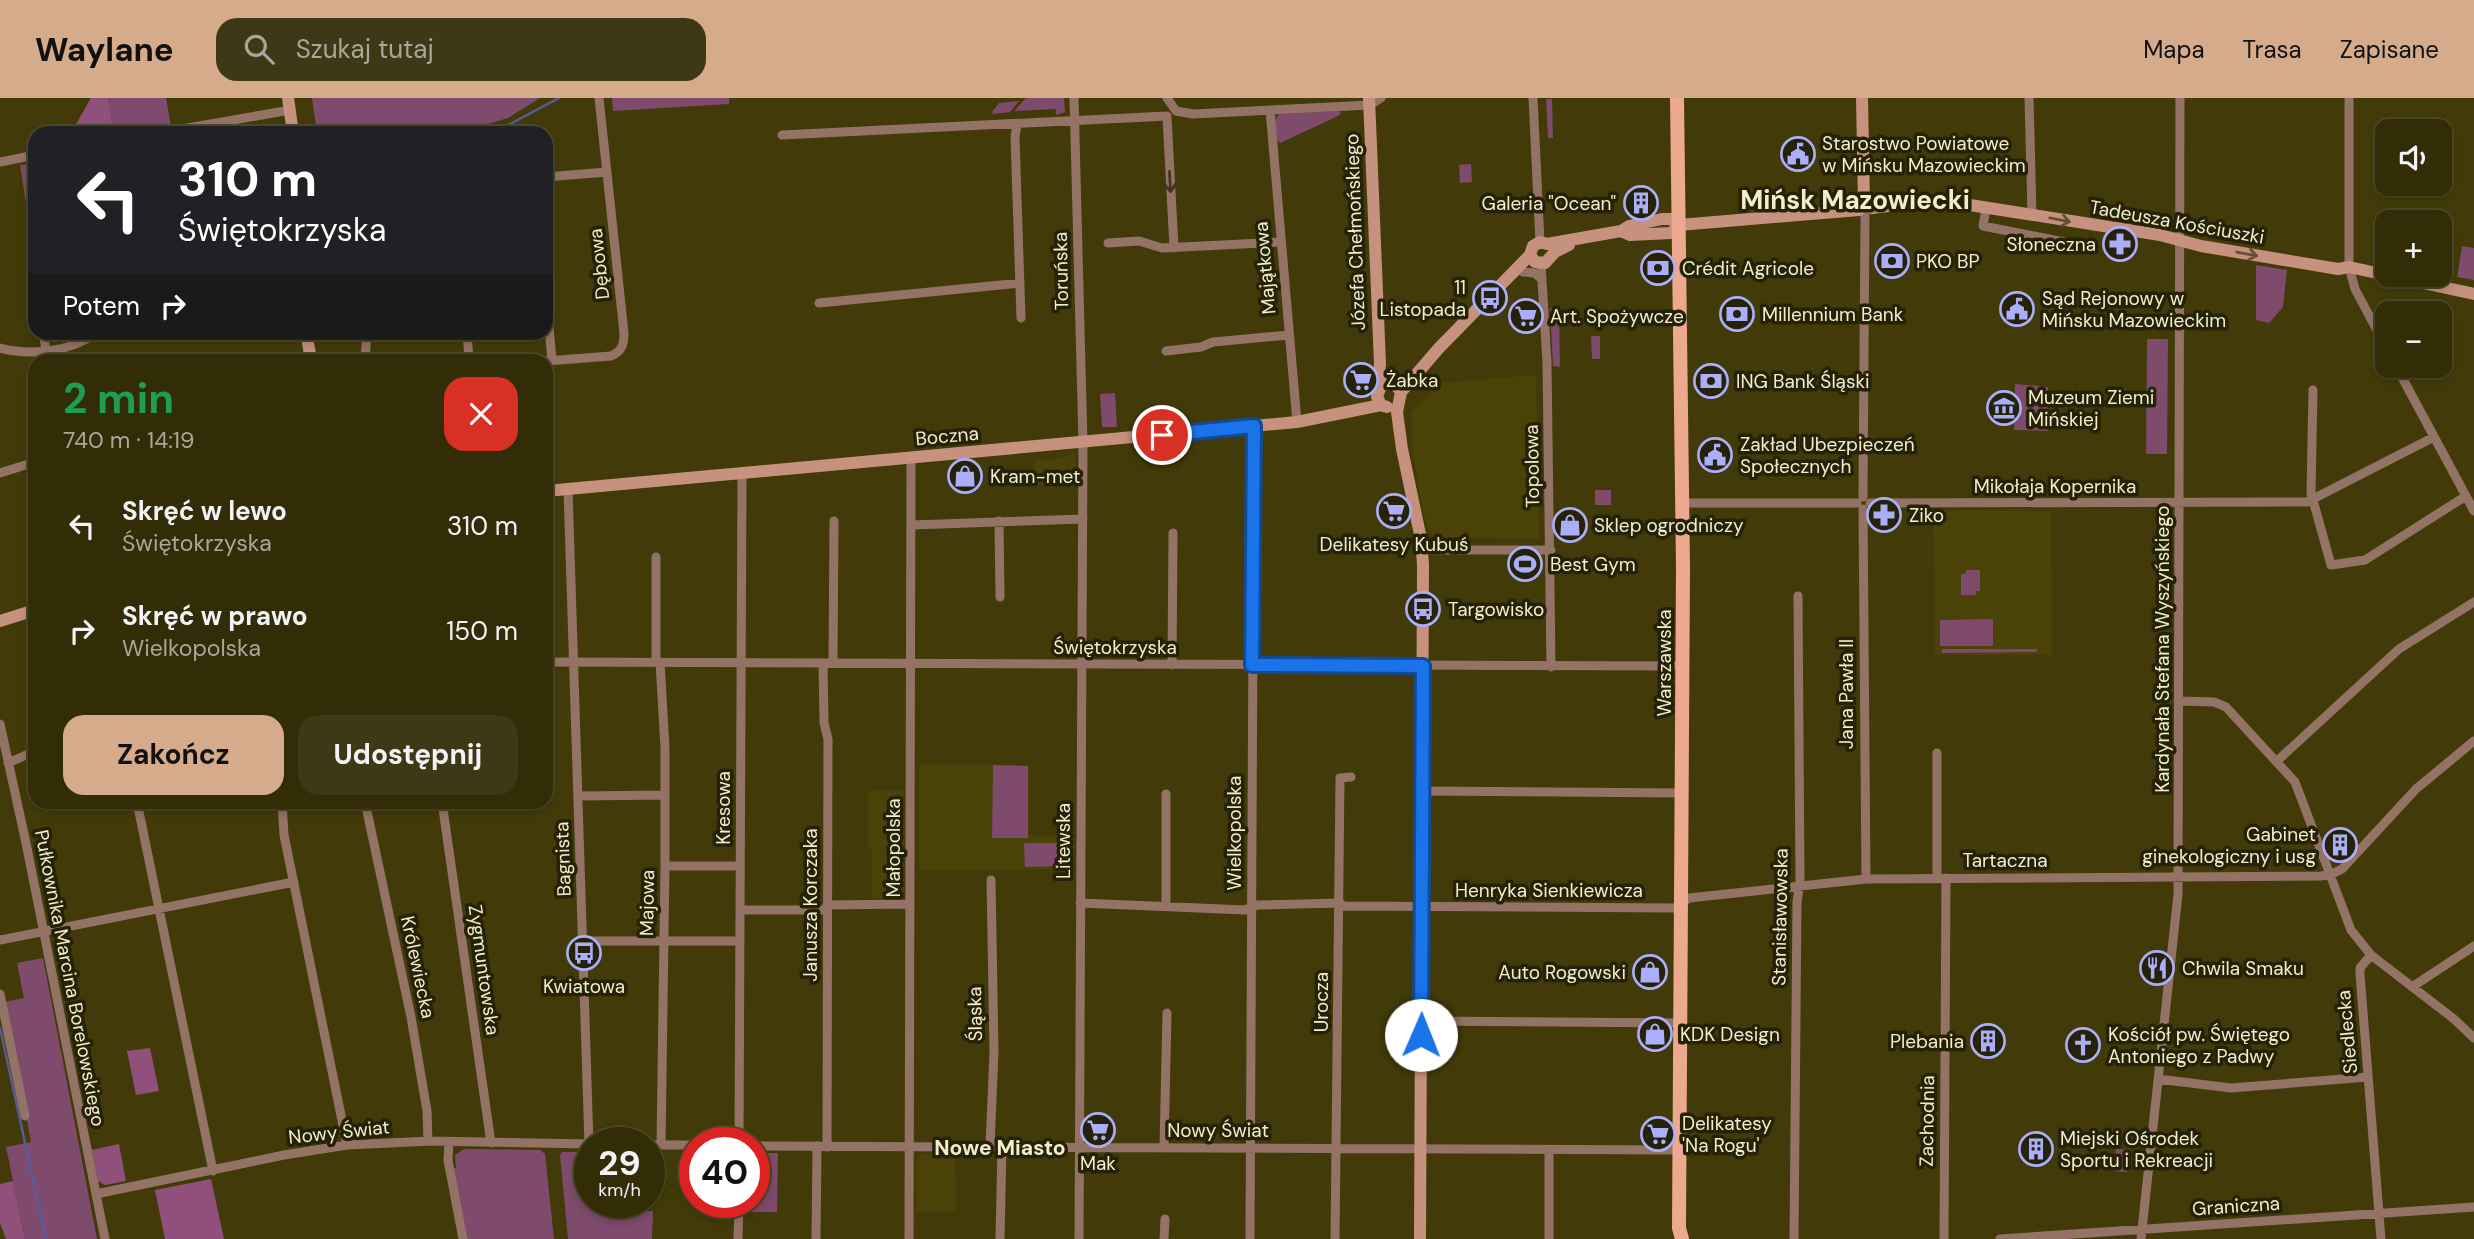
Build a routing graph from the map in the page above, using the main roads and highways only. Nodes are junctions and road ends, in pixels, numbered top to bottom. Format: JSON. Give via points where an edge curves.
{"nodes":[{"id":1,"x":1677,"y":98,"type":"edge"},
{"id":2,"x":1679,"y":1235,"type":"edge"}],
"edges":[{"from":1,"to":2,"type":"main road","name":"Warszawska","via":[[1683,503]]}]}
